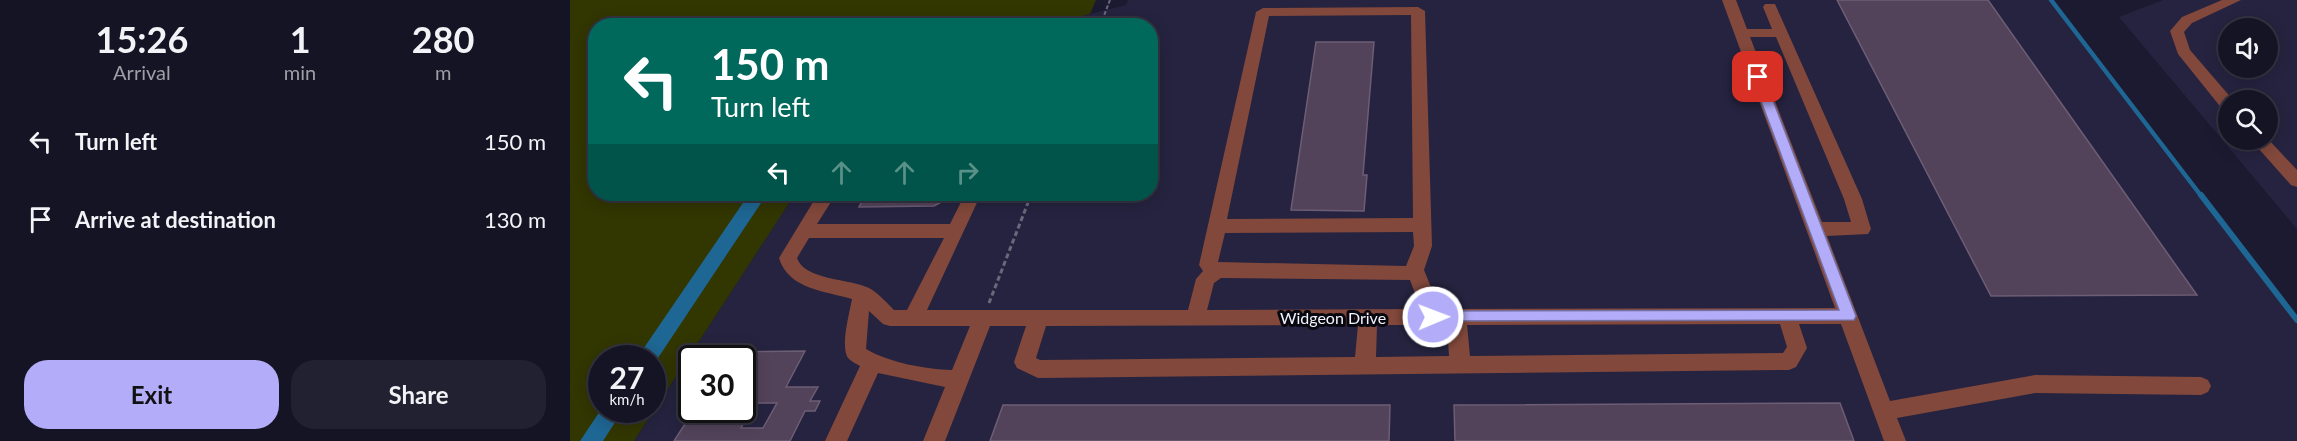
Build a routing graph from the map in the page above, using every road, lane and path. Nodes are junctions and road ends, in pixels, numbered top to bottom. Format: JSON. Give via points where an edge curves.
{"nodes":[{"id":1,"x":1110,"y":0,"type":"edge"},
{"id":2,"x":1729,"y":0,"type":"edge"},
{"id":3,"x":2234,"y":0,"type":"edge"},
{"id":4,"x":1770,"y":7,"type":"dead end"},
{"id":5,"x":1103,"y":18,"type":"edge"},
{"id":6,"x":1742,"y":33,"type":"junction"},
{"id":7,"x":1781,"y":33,"type":"junction"},
{"id":8,"x":2218,"y":93,"type":"edge"},
{"id":9,"x":2268,"y":150,"type":"edge"},
{"id":10,"x":2297,"y":181,"type":"edge"},
{"id":11,"x":823,"y":201,"type":"edge"},
{"id":12,"x":970,"y":201,"type":"edge"},
{"id":13,"x":1029,"y":201,"type":"edge"},
{"id":14,"x":1422,"y":225,"type":"junction"},
{"id":15,"x":1216,"y":226,"type":"junction"},
{"id":16,"x":1815,"y":229,"type":"junction"},
{"id":17,"x":804,"y":231,"type":"junction"},
{"id":18,"x":956,"y":231,"type":"junction"},
{"id":19,"x":1217,"y":271,"type":"junction"},
{"id":20,"x":1413,"y":273,"type":"junction"},
{"id":21,"x":863,"y":294,"type":"junction"},
{"id":22,"x":1786,"y":316,"type":"junction"},
{"id":23,"x":1848,"y":316,"type":"junction"},
{"id":24,"x":1368,"y":317,"type":"junction"},
{"id":25,"x":1433,"y":317,"type":"junction"},
{"id":26,"x":1456,"y":317,"type":"junction"},
{"id":27,"x":913,"y":318,"type":"junction"},
{"id":28,"x":983,"y":318,"type":"junction"},
{"id":29,"x":1039,"y":318,"type":"junction"},
{"id":30,"x":1195,"y":318,"type":"junction"},
{"id":31,"x":872,"y":363,"type":"junction"},
{"id":32,"x":1460,"y":363,"type":"junction"},
{"id":33,"x":1365,"y":364,"type":"junction"},
{"id":34,"x":958,"y":379,"type":"junction"},
{"id":35,"x":2201,"y":386,"type":"dead end"},
{"id":36,"x":1884,"y":411,"type":"junction"},
{"id":37,"x":836,"y":441,"type":"edge"},
{"id":38,"x":934,"y":441,"type":"edge"},
{"id":39,"x":1895,"y":441,"type":"edge"}],
"edges":[{"from":1,"to":5,"type":"path"},
{"from":2,"to":6,"type":"street"},
{"from":3,"to":8,"type":"street","via":[[2187,20],[2177,31],[2183,51]]},
{"from":4,"to":7,"type":"street"},
{"from":6,"to":7,"type":"street"},
{"from":6,"to":16,"type":"street"},
{"from":7,"to":16,"type":"street","via":[[1853,199],[1862,229]]},
{"from":9,"to":10,"type":"street"},
{"from":11,"to":17,"type":"street"},
{"from":12,"to":18,"type":"street"},
{"from":13,"to":28,"type":"path"},
{"from":14,"to":15,"type":"street"},
{"from":14,"to":15,"type":"street","via":[[1418,11],[1382,11],[1263,12]]},
{"from":14,"to":20,"type":"street","via":[[1423,246]]},
{"from":15,"to":19,"type":"street","via":[[1208,265]]},
{"from":16,"to":23,"type":"street"},
{"from":17,"to":18,"type":"street"},
{"from":17,"to":21,"type":"street","via":[[788,258],[791,268],[802,278]]},
{"from":18,"to":27,"type":"street"},
{"from":19,"to":20,"type":"street"},
{"from":19,"to":30,"type":"street","via":[[1206,279]]},
{"from":20,"to":25,"type":"street","via":[[1419,276]]},
{"from":21,"to":27,"type":"street","name":"Widgeon Drive","via":[[890,318]]},
{"from":21,"to":31,"type":"street","via":[[854,341],[856,353]]},
{"from":22,"to":23,"type":"street","name":"Widgeon Drive"},
{"from":22,"to":26,"type":"street","name":"Widgeon Drive"},
{"from":22,"to":32,"type":"street","via":[[1797,348],[1789,362]]},
{"from":23,"to":36,"type":"street"},
{"from":24,"to":25,"type":"street","name":"Widgeon Drive"},
{"from":24,"to":30,"type":"street","name":"Widgeon Drive"},
{"from":24,"to":33,"type":"street"},
{"from":25,"to":26,"type":"street","name":"Widgeon Drive"},
{"from":26,"to":32,"type":"street"},
{"from":27,"to":28,"type":"street","name":"Widgeon Drive"},
{"from":28,"to":29,"type":"street","name":"Widgeon Drive"},
{"from":28,"to":34,"type":"street"},
{"from":29,"to":30,"type":"street","name":"Widgeon Drive"},
{"from":29,"to":33,"type":"street","via":[[1024,362],[1038,369]]},
{"from":31,"to":34,"type":"street","via":[[935,378]]},
{"from":31,"to":37,"type":"street"},
{"from":32,"to":33,"type":"street"},
{"from":34,"to":38,"type":"street"},
{"from":35,"to":36,"type":"street","via":[[2035,384]]},
{"from":36,"to":39,"type":"street"}]}
